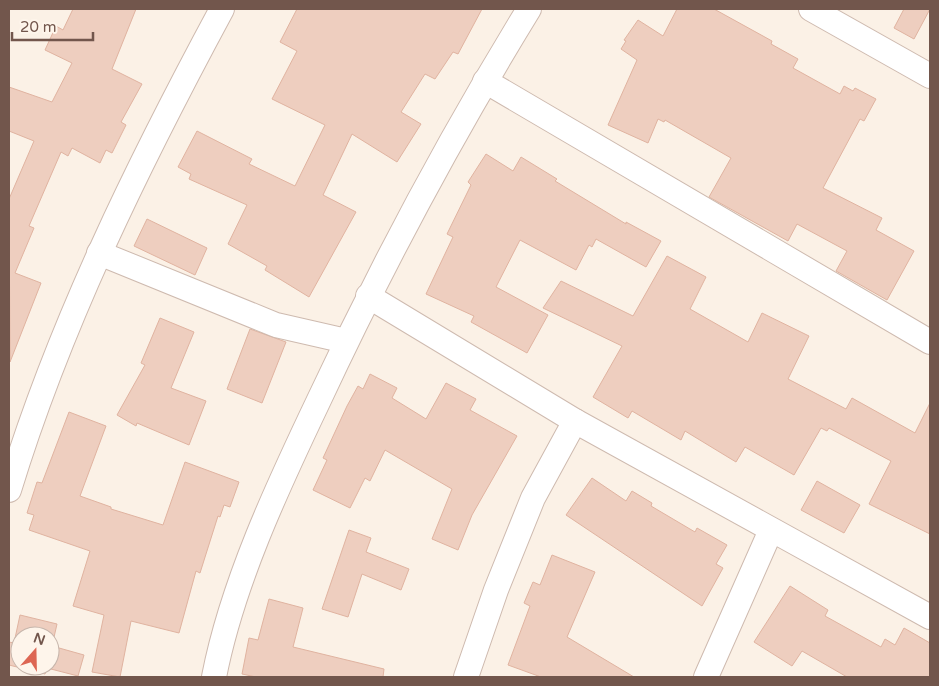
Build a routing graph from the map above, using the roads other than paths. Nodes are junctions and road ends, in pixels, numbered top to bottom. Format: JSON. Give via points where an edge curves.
{"nodes":[{"id":1,"x":222,"y":9,"type":"edge"},
{"id":2,"x":529,"y":9,"type":"edge"},
{"id":3,"x":811,"y":9,"type":"edge"},
{"id":4,"x":930,"y":76,"type":"edge"},
{"id":5,"x":485,"y":81,"type":"junction"},
{"id":6,"x":99,"y":253,"type":"junction"},
{"id":7,"x":368,"y":296,"type":"junction"},
{"id":8,"x":346,"y":341,"type":"junction"},
{"id":9,"x":930,"y":342,"type":"edge"},
{"id":10,"x":575,"y":421,"type":"junction"},
{"id":11,"x":9,"y":490,"type":"edge"},
{"id":12,"x":771,"y":530,"type":"junction"},
{"id":13,"x":930,"y":617,"type":"edge"},
{"id":14,"x":214,"y":677,"type":"edge"},
{"id":15,"x":466,"y":677,"type":"edge"},
{"id":16,"x":706,"y":677,"type":"edge"}],
"edges":[{"from":1,"to":6,"type":"street"},
{"from":2,"to":5,"type":"street"},
{"from":3,"to":4,"type":"street"},
{"from":5,"to":7,"type":"street"},
{"from":5,"to":9,"type":"street"},
{"from":6,"to":8,"type":"street","via":[[276,325]]},
{"from":6,"to":11,"type":"street","via":[[48,380]]},
{"from":7,"to":8,"type":"street"},
{"from":7,"to":10,"type":"street"},
{"from":8,"to":14,"type":"street","via":[[279,485],[223,634]]},
{"from":10,"to":12,"type":"street"},
{"from":10,"to":15,"type":"street","via":[[533,498]]},
{"from":12,"to":13,"type":"street"},
{"from":12,"to":16,"type":"street"}]}
